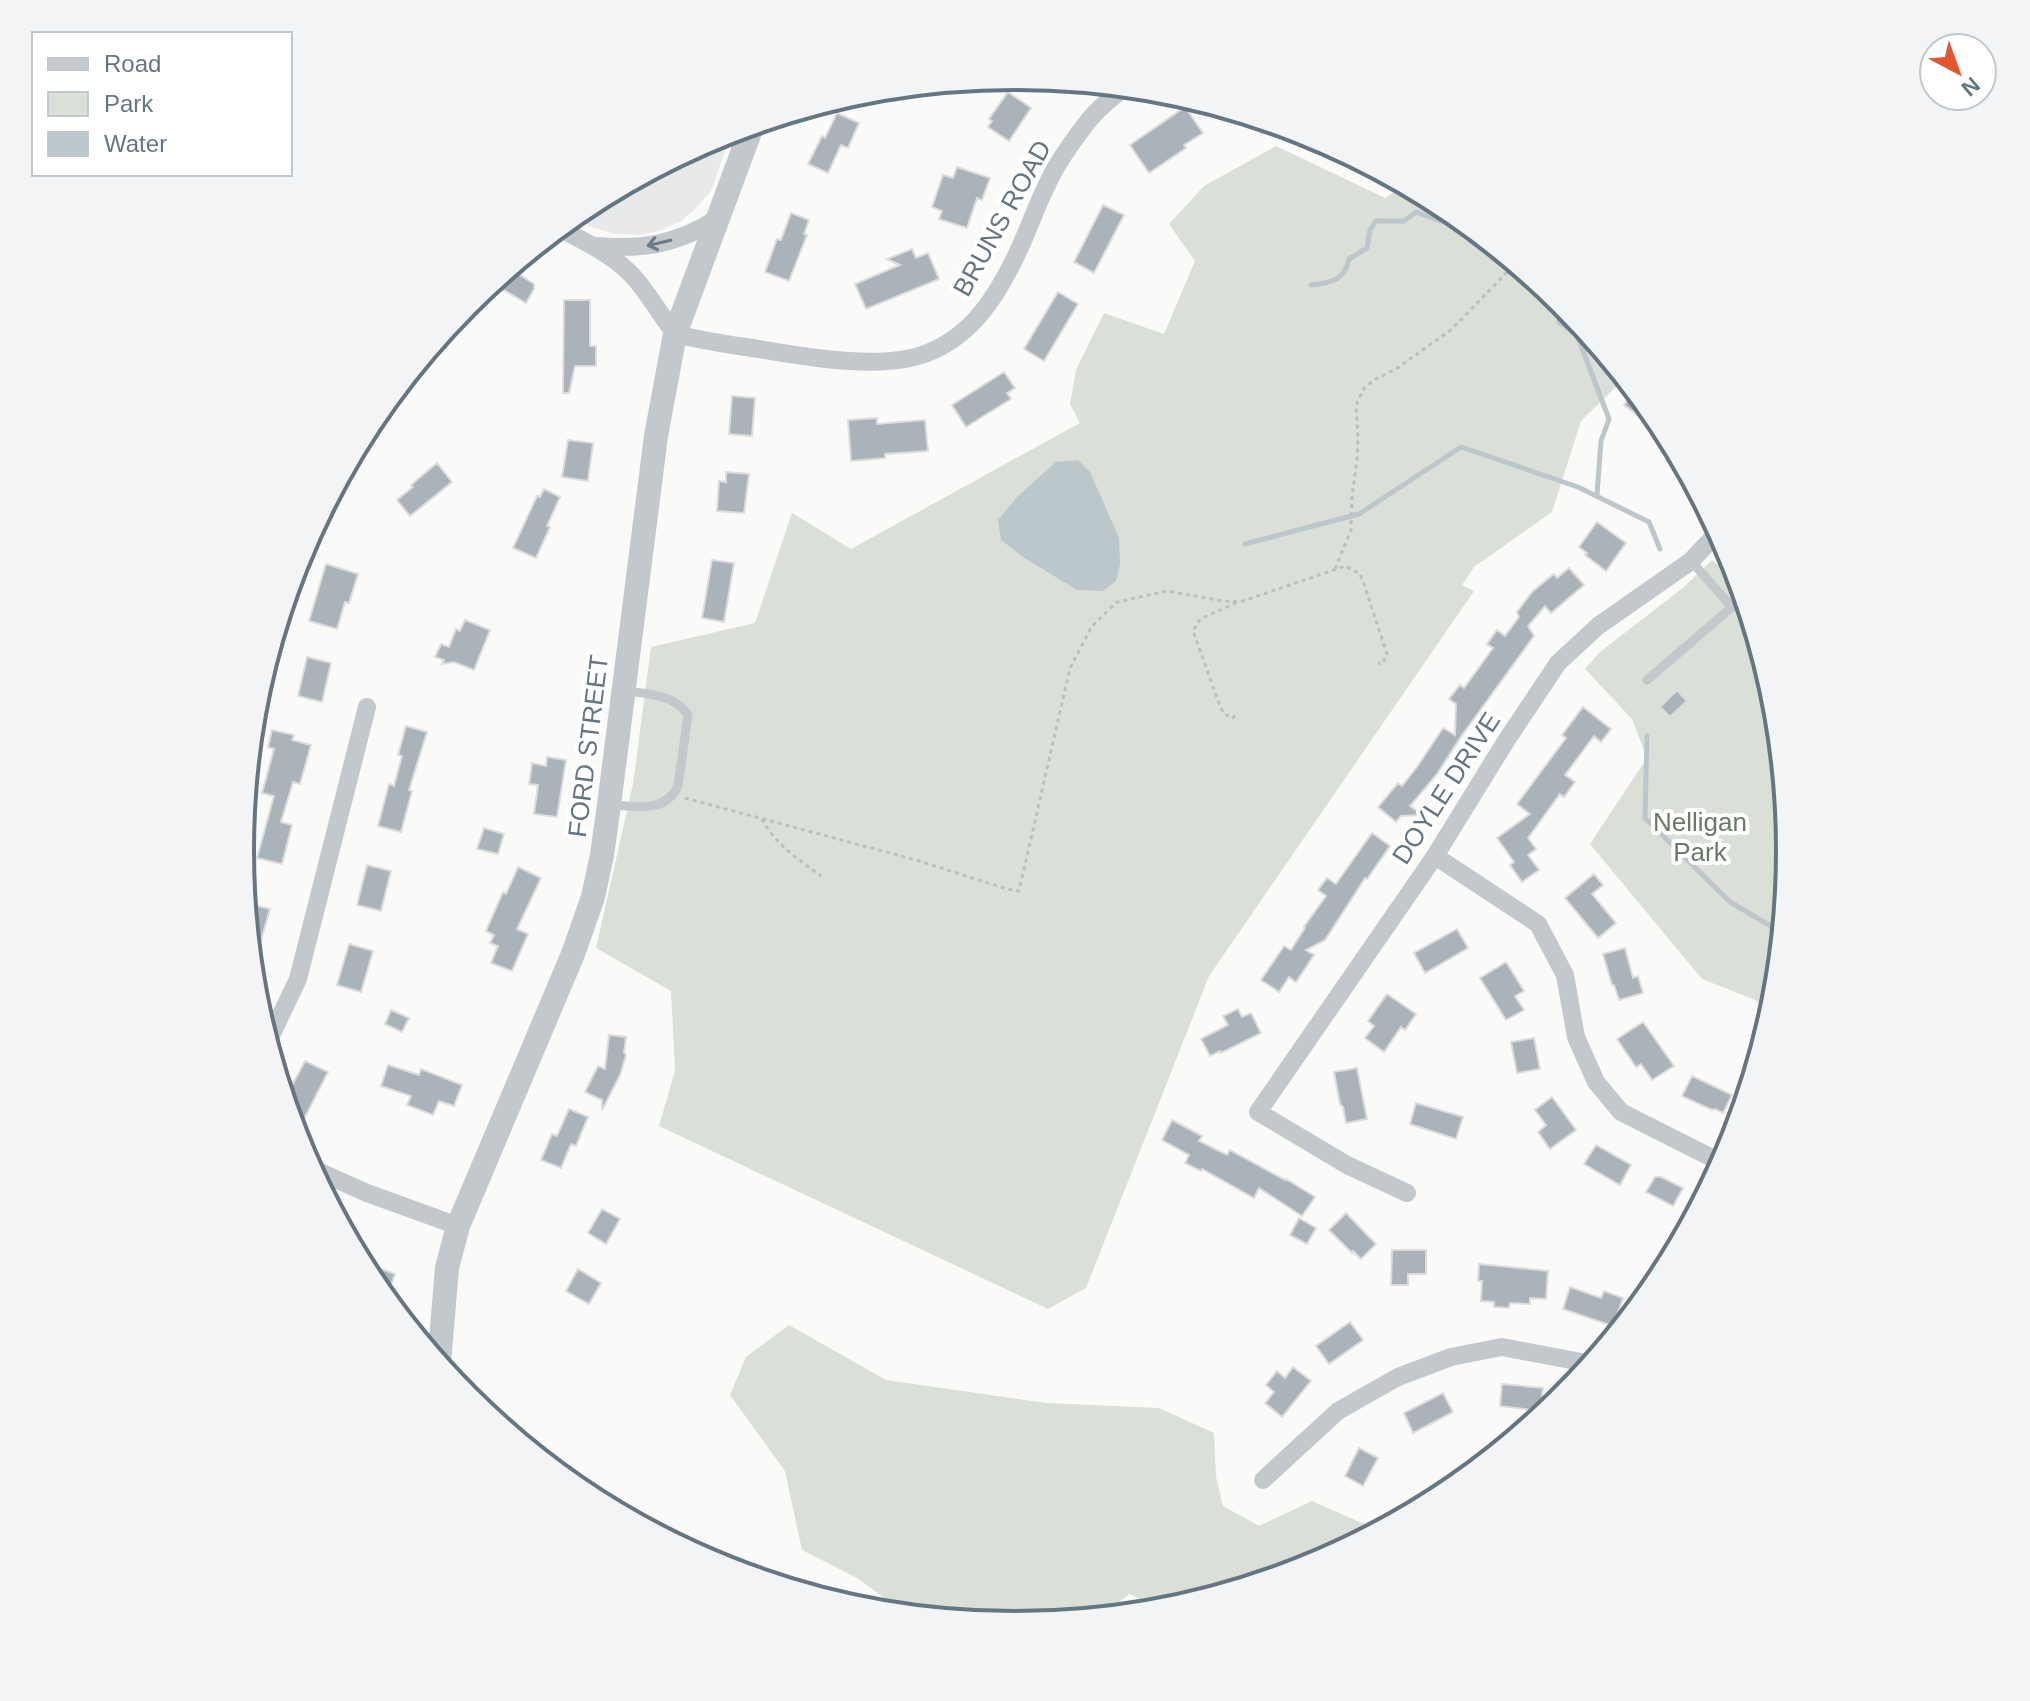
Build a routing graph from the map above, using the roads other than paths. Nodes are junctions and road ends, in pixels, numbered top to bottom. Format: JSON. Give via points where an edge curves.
{"nodes":[{"id":1,"x":1114,"y":97,"type":"edge"},
{"id":2,"x":747,"y":139,"type":"edge"},
{"id":3,"x":717,"y":219,"type":"junction"},
{"id":4,"x":570,"y":234,"type":"edge"},
{"id":5,"x":596,"y":246,"type":"junction"},
{"id":6,"x":675,"y":334,"type":"junction"},
{"id":7,"x":1710,"y":541,"type":"edge"},
{"id":8,"x":1691,"y":561,"type":"junction"},
{"id":9,"x":1647,"y":680,"type":"dead end"},
{"id":10,"x":624,"y":691,"type":"junction"},
{"id":11,"x":367,"y":707,"type":"dead end"},
{"id":12,"x":609,"y":805,"type":"junction"},
{"id":13,"x":1435,"y":856,"type":"junction"},
{"id":14,"x":275,"y":1027,"type":"edge"},
{"id":15,"x":1711,"y":1157,"type":"edge"},
{"id":16,"x":328,"y":1175,"type":"edge"},
{"id":17,"x":1407,"y":1193,"type":"dead end"},
{"id":18,"x":458,"y":1226,"type":"junction"},
{"id":19,"x":440,"y":1349,"type":"edge"},
{"id":20,"x":1578,"y":1361,"type":"edge"},
{"id":21,"x":1263,"y":1480,"type":"dead end"}],
"edges":[{"from":1,"to":6,"type":"street","name":"BRUNS ROAD","via":[[1091,117],[1057,166],[994,299],[959,335],[933,351],[885,362],[812,358]]},
{"from":2,"to":3,"type":"street","name":"FORD STREET"},
{"from":3,"to":5,"type":"street","one_way":true,"via":[[695,233],[649,246]]},
{"from":3,"to":6,"type":"street","name":"FORD STREET"},
{"from":4,"to":5,"type":"street"},
{"from":5,"to":6,"type":"street","via":[[636,279]]},
{"from":6,"to":10,"type":"street","name":"FORD STREET","via":[[656,436]]},
{"from":7,"to":8,"type":"street","name":"DOYLE DRIVE"},
{"from":8,"to":9,"type":"lane","via":[[1732,607]]},
{"from":8,"to":13,"type":"street","name":"DOYLE DRIVE","via":[[1598,626],[1558,663]]},
{"from":10,"to":12,"type":"street","name":"FORD STREET"},
{"from":10,"to":12,"type":"lane","via":[[672,700],[688,715],[674,795],[657,806]]},
{"from":11,"to":14,"type":"street","via":[[298,979]]},
{"from":12,"to":18,"type":"street","name":"FORD STREET","via":[[593,897],[573,954]]},
{"from":13,"to":15,"type":"street","via":[[1538,924],[1565,975],[1576,1037],[1596,1082],[1621,1112]]},
{"from":13,"to":17,"type":"street","name":"DOYLE DRIVE","via":[[1258,1112],[1347,1165]]},
{"from":16,"to":18,"type":"street"},
{"from":18,"to":19,"type":"street","name":"FORD STREET","via":[[447,1268]]},
{"from":20,"to":21,"type":"street","via":[[1502,1347],[1451,1357],[1398,1377],[1338,1411]]}]}
